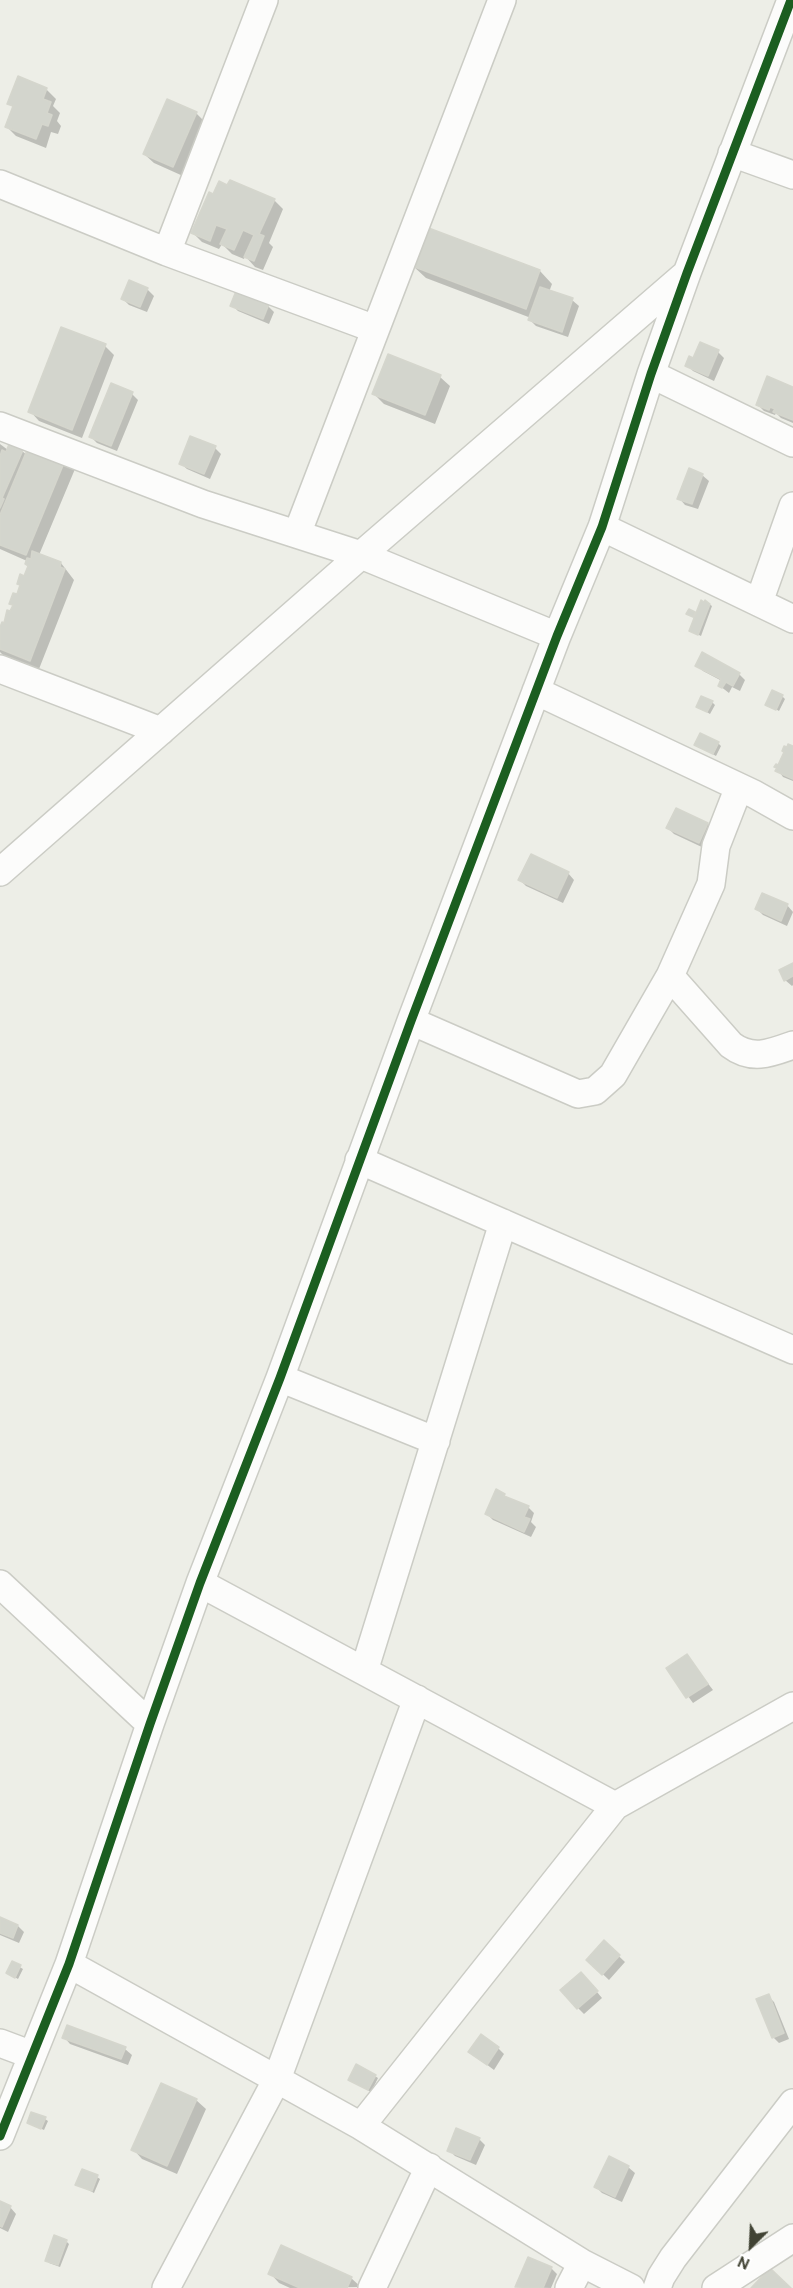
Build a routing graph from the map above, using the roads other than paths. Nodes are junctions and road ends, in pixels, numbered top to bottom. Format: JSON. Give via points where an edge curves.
{"nodes":[{"id":1,"x":264,"y":0,"type":"edge"},
{"id":2,"x":502,"y":0,"type":"edge"},
{"id":3,"x":789,"y":17,"type":"edge"},
{"id":4,"x":732,"y":153,"type":"junction"},
{"id":5,"x":793,"y":175,"type":"edge"},
{"id":6,"x":0,"y":184,"type":"edge"},
{"id":7,"x":167,"y":252,"type":"junction"},
{"id":8,"x":687,"y":273,"type":"junction"},
{"id":9,"x":375,"y":328,"type":"junction"},
{"id":10,"x":651,"y":374,"type":"junction"},
{"id":11,"x":0,"y":426,"type":"edge"},
{"id":12,"x":793,"y":443,"type":"edge"},
{"id":13,"x":793,"y":506,"type":"edge"},
{"id":14,"x":602,"y":527,"type":"junction"},
{"id":15,"x":297,"y":534,"type":"junction"},
{"id":16,"x":361,"y":555,"type":"junction"},
{"id":17,"x":759,"y":602,"type":"junction"},
{"id":18,"x":793,"y":619,"type":"edge"},
{"id":19,"x":557,"y":636,"type":"junction"},
{"id":20,"x":0,"y":669,"type":"edge"},
{"id":21,"x":536,"y":691,"type":"junction"},
{"id":22,"x":161,"y":731,"type":"junction"},
{"id":23,"x":739,"y":787,"type":"junction"},
{"id":24,"x":793,"y":816,"type":"edge"},
{"id":25,"x":0,"y":872,"type":"edge"},
{"id":26,"x":670,"y":976,"type":"junction"},
{"id":27,"x":411,"y":1021,"type":"junction"},
{"id":28,"x":793,"y":1045,"type":"edge"},
{"id":29,"x":359,"y":1160,"type":"junction"},
{"id":30,"x":503,"y":1223,"type":"junction"},
{"id":31,"x":793,"y":1350,"type":"edge"},
{"id":32,"x":280,"y":1378,"type":"junction"},
{"id":33,"x":436,"y":1441,"type":"junction"},
{"id":34,"x":200,"y":1583,"type":"junction"},
{"id":35,"x":0,"y":1584,"type":"edge"},
{"id":36,"x":364,"y":1671,"type":"junction"},
{"id":37,"x":417,"y":1699,"type":"junction"},
{"id":38,"x":793,"y":1706,"type":"edge"},
{"id":39,"x":150,"y":1724,"type":"junction"},
{"id":40,"x":615,"y":1806,"type":"junction"},
{"id":41,"x":69,"y":1964,"type":"junction"},
{"id":42,"x":0,"y":2043,"type":"edge"},
{"id":43,"x":32,"y":2055,"type":"junction"},
{"id":44,"x":277,"y":2079,"type":"junction"},
{"id":45,"x":793,"y":2103,"type":"edge"},
{"id":46,"x":360,"y":2126,"type":"junction"},
{"id":47,"x":0,"y":2136,"type":"edge"},
{"id":48,"x":429,"y":2168,"type":"junction"},
{"id":49,"x":793,"y":2238,"type":"edge"},
{"id":50,"x":582,"y":2263,"type":"junction"},
{"id":51,"x":166,"y":2288,"type":"edge"},
{"id":52,"x":372,"y":2288,"type":"edge"},
{"id":53,"x":569,"y":2288,"type":"edge"},
{"id":54,"x":631,"y":2288,"type":"edge"},
{"id":55,"x":657,"y":2288,"type":"edge"},
{"id":56,"x":716,"y":2288,"type":"edge"}],
"edges":[{"from":1,"to":7,"type":"street"},
{"from":2,"to":9,"type":"street"},
{"from":3,"to":4,"type":"street"},
{"from":4,"to":5,"type":"street"},
{"from":4,"to":8,"type":"street"},
{"from":6,"to":7,"type":"street"},
{"from":7,"to":9,"type":"street"},
{"from":8,"to":10,"type":"street"},
{"from":8,"to":16,"type":"street"},
{"from":9,"to":15,"type":"street"},
{"from":10,"to":12,"type":"street"},
{"from":10,"to":14,"type":"street"},
{"from":11,"to":15,"type":"street","via":[[203,504]]},
{"from":13,"to":17,"type":"street"},
{"from":14,"to":17,"type":"street"},
{"from":14,"to":19,"type":"street"},
{"from":15,"to":16,"type":"street"},
{"from":16,"to":19,"type":"street"},
{"from":16,"to":22,"type":"street"},
{"from":17,"to":18,"type":"street"},
{"from":19,"to":21,"type":"street"},
{"from":20,"to":22,"type":"street"},
{"from":21,"to":23,"type":"street"},
{"from":21,"to":27,"type":"street"},
{"from":22,"to":25,"type":"street"},
{"from":23,"to":24,"type":"street"},
{"from":23,"to":26,"type":"street","via":[[716,846],[711,884]]},
{"from":26,"to":27,"type":"street","via":[[613,1076],[595,1091],[578,1095]]},
{"from":26,"to":28,"type":"street","via":[[741,1053],[770,1053]]},
{"from":27,"to":29,"type":"street"},
{"from":29,"to":30,"type":"street"},
{"from":29,"to":32,"type":"street"},
{"from":30,"to":31,"type":"street"},
{"from":30,"to":33,"type":"street"},
{"from":32,"to":33,"type":"street"},
{"from":32,"to":34,"type":"street"},
{"from":33,"to":36,"type":"street"},
{"from":34,"to":36,"type":"street"},
{"from":34,"to":39,"type":"street"},
{"from":35,"to":39,"type":"street"},
{"from":36,"to":37,"type":"street"},
{"from":37,"to":40,"type":"street"},
{"from":37,"to":44,"type":"street"},
{"from":38,"to":40,"type":"street"},
{"from":39,"to":41,"type":"street"},
{"from":40,"to":46,"type":"street"},
{"from":41,"to":43,"type":"street"},
{"from":41,"to":44,"type":"street"},
{"from":42,"to":43,"type":"street"},
{"from":43,"to":47,"type":"street"},
{"from":44,"to":46,"type":"street"},
{"from":44,"to":51,"type":"street"},
{"from":45,"to":55,"type":"street","via":[[674,2258]]},
{"from":46,"to":48,"type":"street"},
{"from":48,"to":50,"type":"street"},
{"from":48,"to":52,"type":"street"},
{"from":49,"to":56,"type":"street"},
{"from":50,"to":53,"type":"street"},
{"from":50,"to":54,"type":"street"}]}
